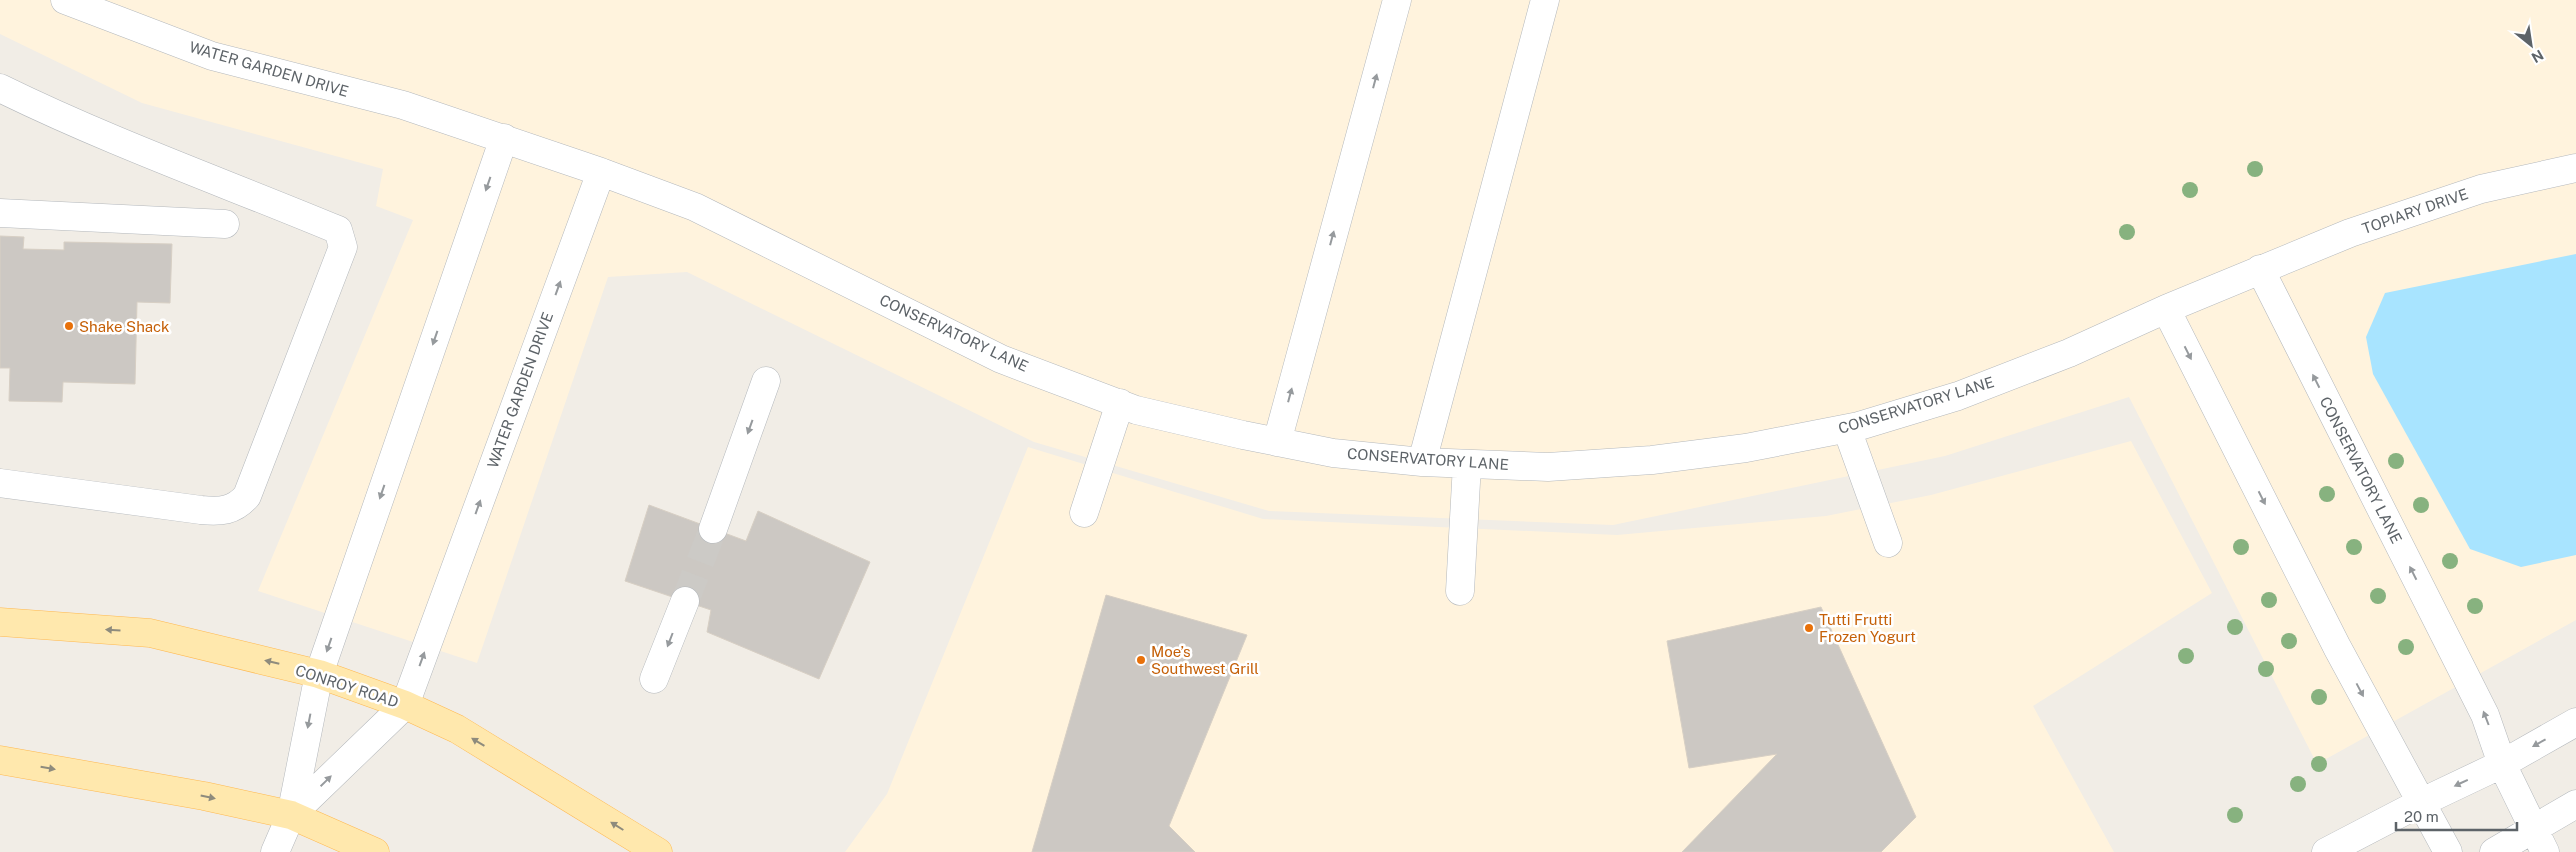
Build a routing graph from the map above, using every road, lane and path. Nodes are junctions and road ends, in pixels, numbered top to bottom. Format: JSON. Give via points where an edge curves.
{"nodes":[{"id":1,"x":65,"y":0,"type":"edge"},
{"id":2,"x":1397,"y":0,"type":"edge"},
{"id":3,"x":1545,"y":0,"type":"edge"},
{"id":4,"x":0,"y":88,"type":"edge"},
{"id":5,"x":504,"y":138,"type":"junction"},
{"id":6,"x":2576,"y":168,"type":"edge"},
{"id":7,"x":601,"y":172,"type":"junction"},
{"id":8,"x":0,"y":213,"type":"edge"},
{"id":9,"x":225,"y":224,"type":"dead end"},
{"id":10,"x":2260,"y":269,"type":"junction"},
{"id":11,"x":2166,"y":309,"type":"junction"},
{"id":12,"x":766,"y":381,"type":"dead end"},
{"id":13,"x":1120,"y":403,"type":"junction"},
{"id":14,"x":1847,"y":429,"type":"junction"},
{"id":15,"x":1277,"y":442,"type":"junction"},
{"id":16,"x":1422,"y":462,"type":"junction"},
{"id":17,"x":1467,"y":464,"type":"junction"},
{"id":18,"x":0,"y":483,"type":"edge"},
{"id":19,"x":1084,"y":513,"type":"dead end"},
{"id":20,"x":713,"y":529,"type":"tunnel mouth"},
{"id":21,"x":1888,"y":542,"type":"dead end"},
{"id":22,"x":1460,"y":591,"type":"dead end"},
{"id":23,"x":685,"y":601,"type":"tunnel mouth"},
{"id":24,"x":0,"y":622,"type":"edge"},
{"id":25,"x":319,"y":674,"type":"junction"},
{"id":26,"x":654,"y":679,"type":"dead end"},
{"id":27,"x":405,"y":705,"type":"junction"},
{"id":28,"x":2576,"y":722,"type":"edge"},
{"id":29,"x":0,"y":760,"type":"edge"},
{"id":30,"x":2502,"y":764,"type":"junction"},
{"id":31,"x":2420,"y":802,"type":"junction"},
{"id":32,"x":2576,"y":804,"type":"edge"},
{"id":33,"x":291,"y":815,"type":"junction"},
{"id":34,"x":2540,"y":840,"type":"edge"},
{"id":35,"x":275,"y":852,"type":"edge"},
{"id":36,"x":375,"y":852,"type":"edge"},
{"id":37,"x":658,"y":852,"type":"edge"},
{"id":38,"x":2326,"y":852,"type":"edge"},
{"id":39,"x":2448,"y":852,"type":"edge"},
{"id":40,"x":2494,"y":852,"type":"edge"}],
"edges":[{"from":1,"to":5,"type":"street","name":"WATER GARDEN DRIVE","via":[[212,56],[403,105]]},
{"from":15,"to":2,"type":"street","one_way":true},
{"from":3,"to":16,"type":"street"},
{"from":4,"to":18,"type":"street","via":[[189,172],[338,230],[343,247],[247,496],[237,507],[219,512]]},
{"from":5,"to":7,"type":"street","name":"WATER GARDEN DRIVE"},
{"from":5,"to":25,"type":"street","one_way":true},
{"from":6,"to":10,"type":"street","name":"TOPIARY DRIVE","via":[[2465,194],[2350,232]]},
{"from":7,"to":13,"type":"street","name":"CONSERVATORY LANE","via":[[695,207],[1001,359]]},
{"from":27,"to":7,"type":"street","name":"WATER GARDEN DRIVE","one_way":true},
{"from":8,"to":9,"type":"street"},
{"from":10,"to":11,"type":"street","name":"CONSERVATORY LANE"},
{"from":30,"to":10,"type":"street","name":"CONSERVATORY LANE","one_way":true,"via":[[2485,715]]},
{"from":11,"to":14,"type":"street","name":"CONSERVATORY LANE","via":[[2069,353],[1958,396]]},
{"from":11,"to":31,"type":"street","one_way":true,"via":[[2337,647]]},
{"from":12,"to":20,"type":"street","one_way":true},
{"from":13,"to":15,"type":"street","name":"CONSERVATORY LANE","via":[[1136,410]]},
{"from":13,"to":19,"type":"street"},
{"from":14,"to":17,"type":"street","name":"CONSERVATORY LANE","via":[[1746,448],[1652,460],[1548,467]]},
{"from":14,"to":21,"type":"street"},
{"from":15,"to":16,"type":"street","name":"CONSERVATORY LANE"},
{"from":16,"to":17,"type":"street","name":"CONSERVATORY LANE"},
{"from":17,"to":22,"type":"street"},
{"from":23,"to":26,"type":"street","one_way":true},
{"from":25,"to":24,"type":"main road","name":"CONROY ROAD","one_way":true,"via":[[150,632]]},
{"from":25,"to":27,"type":"main road","name":"CONROY ROAD"},
{"from":25,"to":33,"type":"street","one_way":true},
{"from":33,"to":27,"type":"street","one_way":true},
{"from":37,"to":27,"type":"main road","name":"CONROY ROAD","one_way":true,"via":[[457,729]]},
{"from":28,"to":30,"type":"street","one_way":true},
{"from":29,"to":33,"type":"main road","one_way":true,"via":[[185,792]]},
{"from":30,"to":31,"type":"street","one_way":true},
{"from":30,"to":34,"type":"street","name":"CONSERVATORY LANE"},
{"from":31,"to":38,"type":"street"},
{"from":31,"to":39,"type":"street"},
{"from":32,"to":34,"type":"street"},
{"from":33,"to":35,"type":"street"},
{"from":33,"to":36,"type":"main road"},
{"from":34,"to":40,"type":"street"}]}
